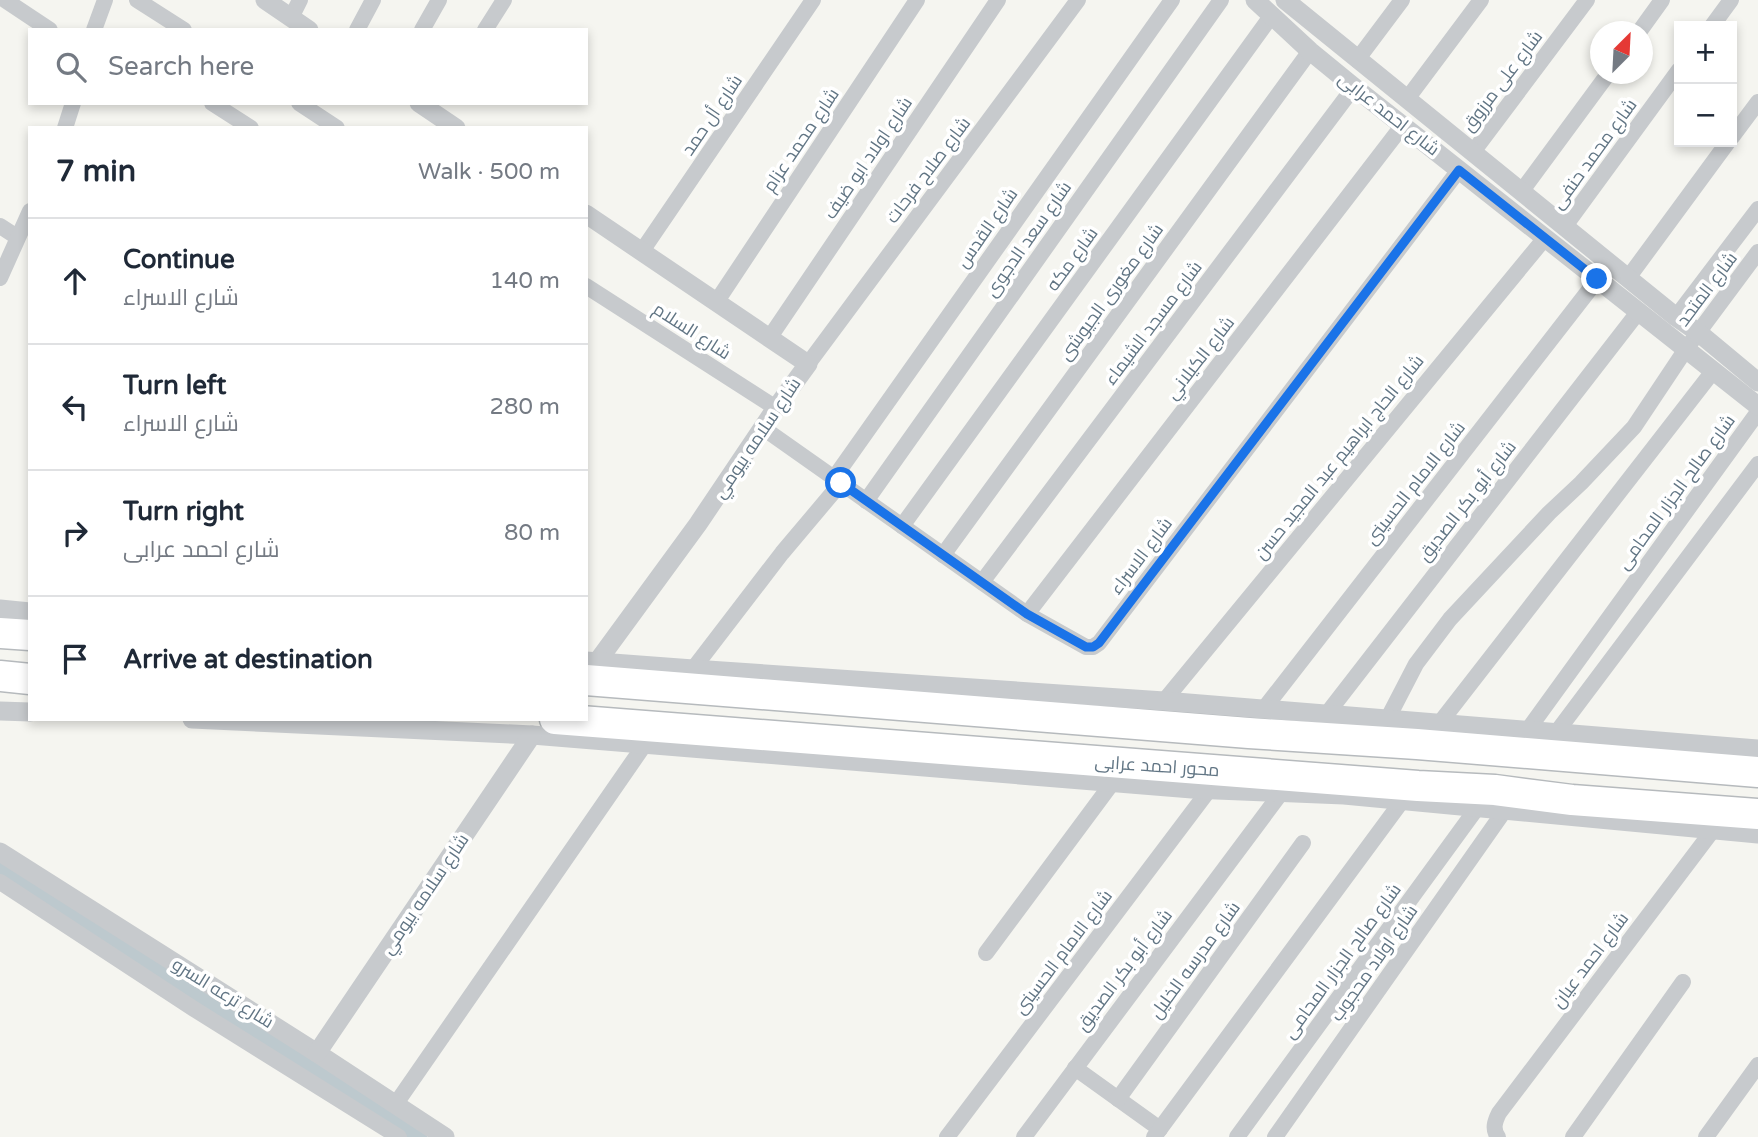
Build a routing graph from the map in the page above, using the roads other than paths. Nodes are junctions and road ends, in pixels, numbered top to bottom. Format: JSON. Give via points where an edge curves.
{"nodes":[{"id":1,"x":5,"y":0,"type":"edge"},
{"id":2,"x":137,"y":0,"type":"edge"},
{"id":3,"x":265,"y":0,"type":"edge"},
{"id":4,"x":373,"y":0,"type":"edge"},
{"id":5,"x":439,"y":0,"type":"edge"},
{"id":6,"x":504,"y":0,"type":"edge"},
{"id":7,"x":813,"y":0,"type":"edge"},
{"id":8,"x":917,"y":0,"type":"edge"},
{"id":9,"x":998,"y":0,"type":"edge"},
{"id":10,"x":1078,"y":0,"type":"edge"},
{"id":11,"x":1172,"y":0,"type":"edge"},
{"id":12,"x":1221,"y":0,"type":"edge"},
{"id":13,"x":1255,"y":0,"type":"edge"},
{"id":14,"x":1402,"y":0,"type":"edge"},
{"id":15,"x":1481,"y":0,"type":"edge"},
{"id":16,"x":1587,"y":0,"type":"edge"},
{"id":17,"x":1662,"y":0,"type":"edge"},
{"id":18,"x":1731,"y":0,"type":"edge"},
{"id":19,"x":103,"y":1,"type":"edge"},
{"id":20,"x":1290,"y":2,"type":"edge"},
{"id":21,"x":296,"y":9,"type":"edge"},
{"id":22,"x":1272,"y":15,"type":"junction"},
{"id":23,"x":1647,"y":21,"type":"edge"},
{"id":24,"x":1716,"y":21,"type":"edge"},
{"id":25,"x":47,"y":28,"type":"edge"},
{"id":26,"x":95,"y":28,"type":"edge"},
{"id":27,"x":181,"y":28,"type":"edge"},
{"id":28,"x":308,"y":28,"type":"edge"},
{"id":29,"x":358,"y":28,"type":"edge"},
{"id":30,"x":423,"y":28,"type":"edge"},
{"id":31,"x":486,"y":28,"type":"edge"},
{"id":32,"x":1310,"y":51,"type":"junction"},
{"id":33,"x":1357,"y":60,"type":"junction"},
{"id":34,"x":1674,"y":77,"type":"edge"},
{"id":35,"x":1387,"y":84,"type":"junction"},
{"id":36,"x":1601,"y":84,"type":"edge"},
{"id":37,"x":1354,"y":87,"type":"junction"},
{"id":38,"x":1407,"y":99,"type":"junction"},
{"id":39,"x":1758,"y":102,"type":"edge"},
{"id":40,"x":1374,"y":103,"type":"junction"},
{"id":41,"x":72,"y":105,"type":"edge"},
{"id":42,"x":215,"y":105,"type":"edge"},
{"id":43,"x":302,"y":105,"type":"edge"},
{"id":44,"x":430,"y":106,"type":"edge"},
{"id":45,"x":1403,"y":125,"type":"junction"},
{"id":46,"x":66,"y":126,"type":"edge"},
{"id":47,"x":248,"y":126,"type":"edge"},
{"id":48,"x":334,"y":126,"type":"edge"},
{"id":49,"x":454,"y":126,"type":"edge"},
{"id":50,"x":1737,"y":130,"type":"edge"},
{"id":51,"x":1724,"y":147,"type":"edge"},
{"id":52,"x":1473,"y":152,"type":"junction"},
{"id":53,"x":1459,"y":170,"type":"junction"},
{"id":54,"x":1521,"y":192,"type":"junction"},
{"id":55,"x":1758,"y":209,"type":"edge"},
{"id":56,"x":28,"y":215,"type":"edge"},
{"id":57,"x":588,"y":215,"type":"edge"},
{"id":58,"x":0,"y":226,"type":"edge"},
{"id":59,"x":1564,"y":226,"type":"junction"},
{"id":60,"x":17,"y":237,"type":"junction"},
{"id":61,"x":1545,"y":238,"type":"junction"},
{"id":62,"x":642,"y":251,"type":"junction"},
{"id":63,"x":1758,"y":253,"type":"edge"},
{"id":64,"x":0,"y":278,"type":"edge"},
{"id":65,"x":1628,"y":278,"type":"junction"},
{"id":66,"x":1597,"y":279,"type":"junction"},
{"id":67,"x":588,"y":287,"type":"edge"},
{"id":68,"x":717,"y":301,"type":"junction"},
{"id":69,"x":1639,"y":311,"type":"junction"},
{"id":70,"x":1676,"y":317,"type":"junction"},
{"id":71,"x":1699,"y":333,"type":"junction"},
{"id":72,"x":770,"y":337,"type":"junction"},
{"id":73,"x":1686,"y":349,"type":"junction"},
{"id":74,"x":808,"y":364,"type":"junction"},
{"id":75,"x":1714,"y":370,"type":"junction"},
{"id":76,"x":1756,"y":377,"type":"edge"},
{"id":77,"x":1758,"y":406,"type":"edge"},
{"id":78,"x":776,"y":408,"type":"junction"},
{"id":79,"x":1758,"y":412,"type":"edge"},
{"id":80,"x":763,"y":428,"type":"junction"},
{"id":81,"x":1758,"y":464,"type":"edge"},
{"id":82,"x":838,"y":481,"type":"junction"},
{"id":83,"x":866,"y":501,"type":"junction"},
{"id":84,"x":902,"y":526,"type":"junction"},
{"id":85,"x":943,"y":555,"type":"junction"},
{"id":86,"x":982,"y":582,"type":"junction"},
{"id":87,"x":0,"y":609,"type":"edge"},
{"id":88,"x":28,"y":612,"type":"edge"},
{"id":89,"x":1027,"y":614,"type":"junction"},
{"id":90,"x":0,"y":633,"type":"edge"},
{"id":91,"x":28,"y":635,"type":"edge"},
{"id":92,"x":590,"y":667,"type":"edge"},
{"id":93,"x":693,"y":669,"type":"junction"},
{"id":94,"x":0,"y":676,"type":"edge"},
{"id":95,"x":28,"y":678,"type":"edge"},
{"id":96,"x":1164,"y":701,"type":"junction"},
{"id":97,"x":1263,"y":710,"type":"junction"},
{"id":98,"x":0,"y":711,"type":"edge"},
{"id":99,"x":28,"y":712,"type":"edge"},
{"id":100,"x":1326,"y":715,"type":"junction"},
{"id":101,"x":1387,"y":720,"type":"junction"},
{"id":102,"x":280,"y":721,"type":"edge"},
{"id":103,"x":1440,"y":724,"type":"junction"},
{"id":104,"x":543,"y":727,"type":"edge"},
{"id":105,"x":1527,"y":731,"type":"junction"},
{"id":106,"x":1556,"y":733,"type":"junction"},
{"id":107,"x":645,"y":744,"type":"junction"},
{"id":108,"x":1758,"y":750,"type":"edge"},
{"id":109,"x":1758,"y":772,"type":"edge"},
{"id":110,"x":1113,"y":782,"type":"junction"},
{"id":111,"x":1209,"y":790,"type":"junction"},
{"id":112,"x":1281,"y":793,"type":"junction"},
{"id":113,"x":1402,"y":800,"type":"junction"},
{"id":114,"x":1477,"y":808,"type":"junction"},
{"id":115,"x":1505,"y":810,"type":"junction"},
{"id":116,"x":1758,"y":814,"type":"edge"},
{"id":117,"x":1713,"y":830,"type":"junction"},
{"id":118,"x":1758,"y":834,"type":"edge"},
{"id":119,"x":1303,"y":843,"type":"dead end"},
{"id":120,"x":0,"y":852,"type":"edge"},
{"id":121,"x":0,"y":882,"type":"edge"},
{"id":122,"x":986,"y":953,"type":"dead end"},
{"id":123,"x":1683,"y":982,"type":"dead end"},
{"id":124,"x":317,"y":1053,"type":"junction"},
{"id":125,"x":1758,"y":1065,"type":"edge"},
{"id":126,"x":1075,"y":1068,"type":"junction"},
{"id":127,"x":1118,"y":1099,"type":"junction"},
{"id":128,"x":395,"y":1105,"type":"junction"},
{"id":129,"x":1157,"y":1133,"type":"edge"},
{"id":130,"x":399,"y":1137,"type":"edge"},
{"id":131,"x":445,"y":1137,"type":"edge"},
{"id":132,"x":947,"y":1137,"type":"edge"},
{"id":133,"x":1024,"y":1137,"type":"edge"},
{"id":134,"x":1237,"y":1137,"type":"edge"},
{"id":135,"x":1275,"y":1137,"type":"edge"},
{"id":136,"x":1498,"y":1137,"type":"edge"},
{"id":137,"x":1573,"y":1137,"type":"edge"},
{"id":138,"x":1706,"y":1137,"type":"edge"}],
"edges":[{"from":1,"to":25,"type":"street"},
{"from":2,"to":27,"type":"street"},
{"from":3,"to":21,"type":"street"},
{"from":4,"to":29,"type":"street"},
{"from":5,"to":30,"type":"street"},
{"from":6,"to":31,"type":"street"},
{"from":7,"to":62,"type":"street","name":"شارع أل حمد"},
{"from":8,"to":68,"type":"street","name":"شارع محمد عزام"},
{"from":9,"to":72,"type":"street","name":"شارع اولاد ابو ضيف"},
{"from":10,"to":74,"type":"street","name":"شارع صلاح فرحات"},
{"from":11,"to":82,"type":"street","name":"شارع القدس"},
{"from":12,"to":83,"type":"street","name":"شارع سعد الدجوى"},
{"from":13,"to":22,"type":"street","name":"شارع احمد عرابى"},
{"from":14,"to":33,"type":"street"},
{"from":15,"to":38,"type":"street"},
{"from":16,"to":52,"type":"street","name":"شارع على مرزوق"},
{"from":17,"to":23,"type":"street"},
{"from":18,"to":24,"type":"street"},
{"from":19,"to":26,"type":"street"},
{"from":20,"to":33,"type":"street","name":"شارع احمد عرابى"},
{"from":21,"to":28,"type":"street"},
{"from":22,"to":32,"type":"street","name":"شارع احمد عرابى"},
{"from":22,"to":84,"type":"street","name":"شارع مكه"},
{"from":32,"to":37,"type":"street","name":"شارع احمد عرابى"},
{"from":32,"to":85,"type":"street","name":"شارع مغورى الجيوشى"},
{"from":33,"to":35,"type":"street","name":"شارع احمد عرابى"},
{"from":34,"to":59,"type":"street","name":"شارع محمد حنفى"},
{"from":35,"to":38,"type":"street","name":"شارع احمد عرابى"},
{"from":35,"to":40,"type":"street"},
{"from":36,"to":54,"type":"street"},
{"from":37,"to":40,"type":"street","name":"شارع احمد عرابى"},
{"from":37,"to":86,"type":"street","name":"شارع مسجد الشيماء"},
{"from":38,"to":52,"type":"street","name":"شارع احمد عرابى"},
{"from":39,"to":50,"type":"street"},
{"from":40,"to":45,"type":"street","name":"شارع احمد عرابى"},
{"from":41,"to":46,"type":"street"},
{"from":42,"to":47,"type":"street"},
{"from":43,"to":48,"type":"street"},
{"from":44,"to":49,"type":"street"},
{"from":45,"to":53,"type":"street","name":"شارع احمد عرابى"},
{"from":45,"to":89,"type":"street","name":"شارع الكيلاني"},
{"from":51,"to":65,"type":"street"},
{"from":52,"to":54,"type":"street","name":"شارع احمد عرابى"},
{"from":53,"to":61,"type":"street","name":"شارع احمد عرابى"},
{"from":53,"to":89,"type":"street","name":"شارع الاسراء","via":[[1099,643],[1086,647]]},
{"from":54,"to":59,"type":"street","name":"شارع احمد عرابى"},
{"from":55,"to":70,"type":"street"},
{"from":56,"to":60,"type":"street"},
{"from":57,"to":62,"type":"street","name":"شارع سلامه بيومي"},
{"from":58,"to":60,"type":"street"},
{"from":59,"to":65,"type":"street","name":"شارع احمد عرابى"},
{"from":60,"to":64,"type":"street"},
{"from":61,"to":66,"type":"street","name":"شارع احمد عرابى"},
{"from":61,"to":96,"type":"street","name":"شارع الحاج ابراهيم عبد المجيد حسن"},
{"from":62,"to":68,"type":"street","name":"شارع سلامه بيومي"},
{"from":63,"to":71,"type":"street","name":"شارع المتحد"},
{"from":65,"to":70,"type":"street","name":"شارع احمد عرابى"},
{"from":66,"to":69,"type":"street","name":"شارع احمد عرابى"},
{"from":66,"to":97,"type":"street","name":"شارع الامام الحسينى"},
{"from":67,"to":78,"type":"street","name":"شارع السلام"},
{"from":68,"to":72,"type":"street","name":"شارع سلامه بيومي"},
{"from":69,"to":73,"type":"street","name":"شارع احمد عرابى"},
{"from":69,"to":100,"type":"street","name":"شارع أبو بكر الصديق"},
{"from":70,"to":71,"type":"street","name":"شارع احمد عرابى"},
{"from":71,"to":73,"type":"street","name":"شارع المتحد"},
{"from":71,"to":76,"type":"street","name":"شارع احمد عرابى"},
{"from":72,"to":74,"type":"street","name":"شارع سلامه بيومي"},
{"from":73,"to":75,"type":"street","name":"شارع احمد عرابى"},
{"from":73,"to":101,"type":"street","name":"شارع المتحد","via":[[1634,427],[1450,618],[1416,664]]},
{"from":74,"to":78,"type":"street","name":"شارع سلامه بيومي"},
{"from":75,"to":77,"type":"street","name":"شارع احمد عرابى"},
{"from":75,"to":103,"type":"street"},
{"from":78,"to":80,"type":"street","name":"شارع سلامه بيومي"},
{"from":79,"to":105,"type":"street","name":"شارع صالح الجزار المحامى"},
{"from":80,"to":82,"type":"street","name":"شارع الاسراء"},
{"from":80,"to":92,"type":"street","name":"شارع سلامه بيومي","via":[[698,524]]},
{"from":81,"to":106,"type":"street"},
{"from":82,"to":83,"type":"street","name":"شارع الاسراء"},
{"from":82,"to":93,"type":"street","name":"شارع القدس"},
{"from":83,"to":84,"type":"street","name":"شارع الاسراء"},
{"from":84,"to":85,"type":"street","name":"شارع الاسراء"},
{"from":85,"to":86,"type":"street","name":"شارع الاسراء"},
{"from":86,"to":89,"type":"street","name":"شارع الاسراء"},
{"from":87,"to":88,"type":"street"},
{"from":90,"to":91,"type":"highway"},
{"from":92,"to":93,"type":"street"},
{"from":92,"to":109,"type":"highway","via":[[1236,732]]},
{"from":93,"to":96,"type":"street"},
{"from":94,"to":95,"type":"highway"},
{"from":96,"to":97,"type":"street"},
{"from":97,"to":100,"type":"street"},
{"from":98,"to":99,"type":"street"},
{"from":100,"to":101,"type":"street"},
{"from":101,"to":103,"type":"street"},
{"from":102,"to":104,"type":"street"},
{"from":103,"to":105,"type":"street"},
{"from":104,"to":107,"type":"street"},
{"from":104,"to":116,"type":"highway","name":"محور احمد عرابى","via":[[1494,790]]},
{"from":104,"to":124,"type":"street","name":"شارع سلامه بيومي"},
{"from":105,"to":106,"type":"street"},
{"from":106,"to":108,"type":"street"},
{"from":107,"to":110,"type":"street"},
{"from":107,"to":128,"type":"street"},
{"from":110,"to":111,"type":"street"},
{"from":110,"to":122,"type":"street"},
{"from":111,"to":112,"type":"street"},
{"from":111,"to":132,"type":"street","name":"شارع الامام الحسينى"},
{"from":112,"to":113,"type":"street"},
{"from":112,"to":126,"type":"street","name":"شارع أبو بكر الصديق"},
{"from":113,"to":114,"type":"street"},
{"from":113,"to":129,"type":"street"},
{"from":114,"to":115,"type":"street"},
{"from":114,"to":134,"type":"street","name":"شارع صالح الجزار المحامى"},
{"from":115,"to":117,"type":"street"},
{"from":115,"to":135,"type":"street","name":"شارع اولاد محجوب"},
{"from":117,"to":118,"type":"street"},
{"from":117,"to":136,"type":"street","name":"شارع احمد عيان","via":[[1499,1113],[1494,1123]]},
{"from":119,"to":127,"type":"street","name":"شارع مدرسه الخليل"},
{"from":120,"to":124,"type":"street","name":"شارع ترعه السرو"},
{"from":121,"to":130,"type":"street","name":"شارع ترعه السرو"},
{"from":123,"to":137,"type":"street"},
{"from":124,"to":128,"type":"street","name":"شارع ترعه السرو"},
{"from":125,"to":138,"type":"street"},
{"from":126,"to":127,"type":"street"},
{"from":126,"to":133,"type":"street","name":"شارع أبو بكر الصديق"},
{"from":127,"to":129,"type":"street"},
{"from":128,"to":131,"type":"street","name":"شارع ترعه السرو"}]}
